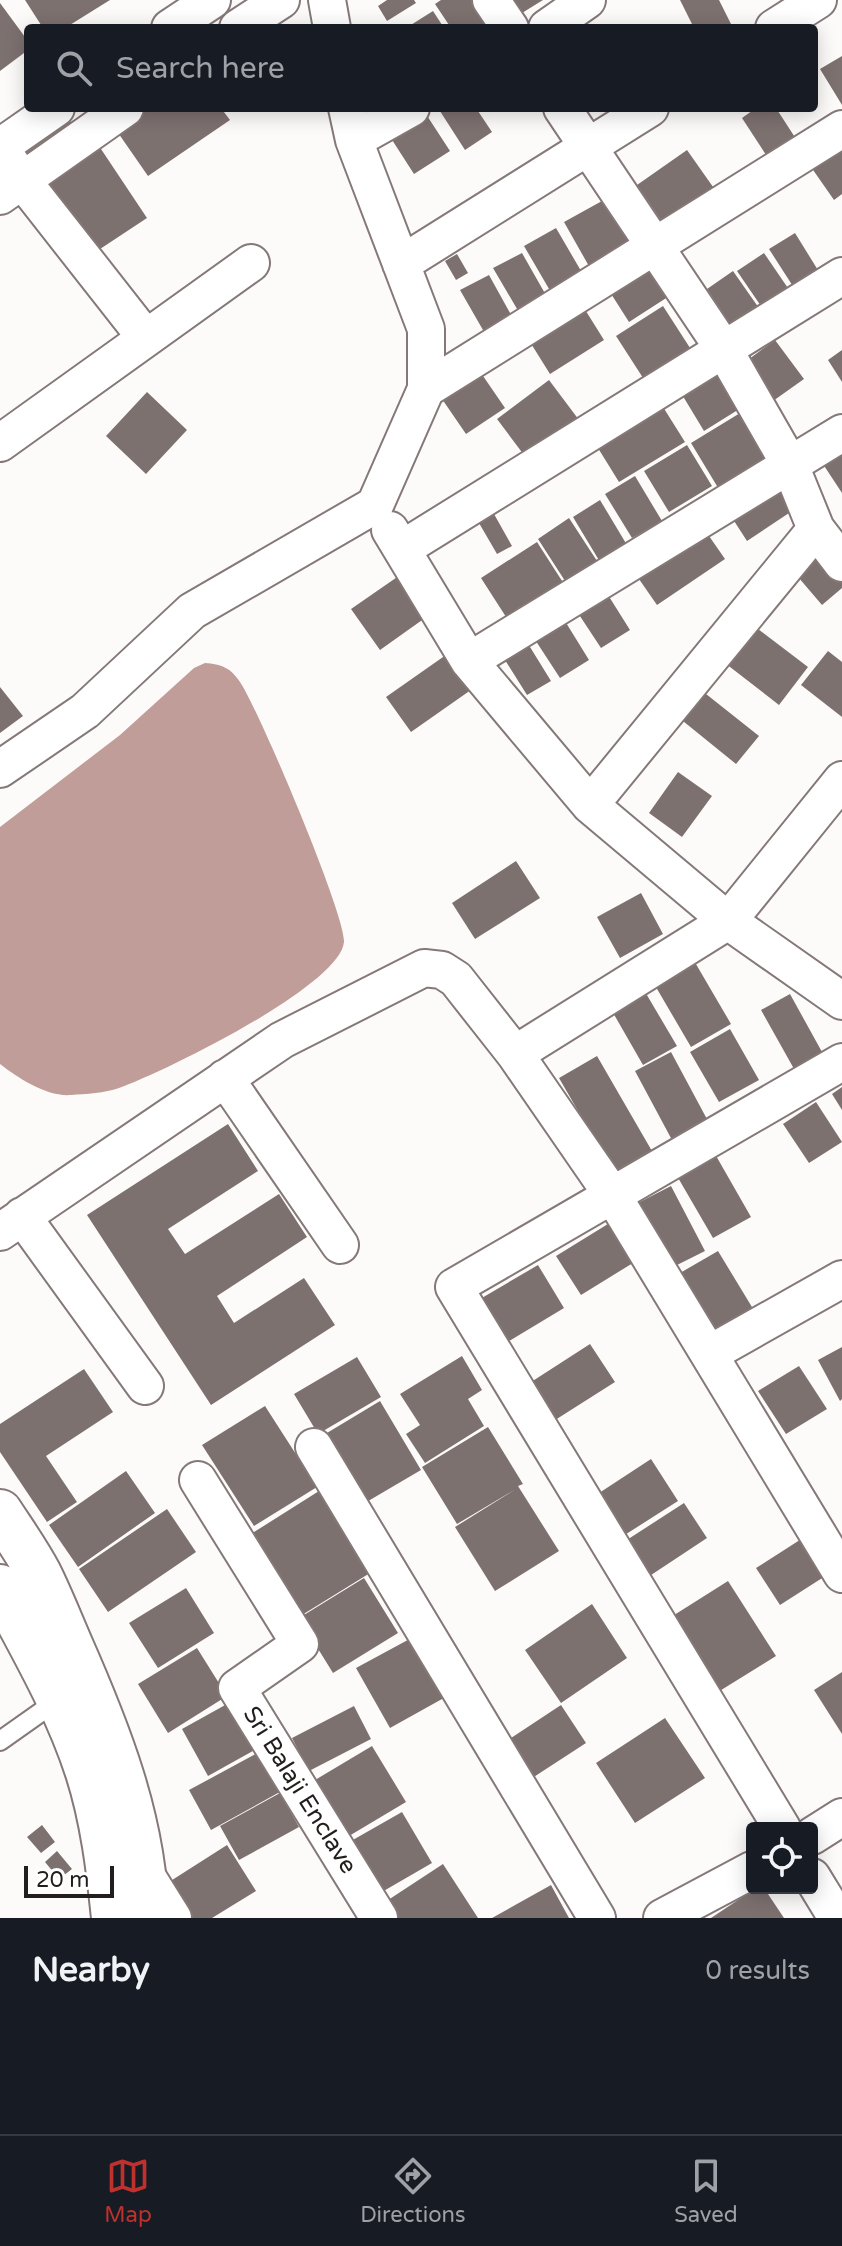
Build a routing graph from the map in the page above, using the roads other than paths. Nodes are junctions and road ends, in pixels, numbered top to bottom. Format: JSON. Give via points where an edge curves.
{"nodes":[{"id":1,"x":281,"y":0,"type":"edge"},
{"id":2,"x":491,"y":0,"type":"edge"},
{"id":3,"x":587,"y":0,"type":"edge"},
{"id":4,"x":818,"y":0,"type":"edge"},
{"id":5,"x":244,"y":24,"type":"edge"},
{"id":6,"x":507,"y":24,"type":"edge"},
{"id":7,"x":553,"y":24,"type":"edge"},
{"id":8,"x":780,"y":24,"type":"edge"},
{"id":9,"x":50,"y":112,"type":"edge"},
{"id":10,"x":119,"y":112,"type":"edge"},
{"id":11,"x":396,"y":112,"type":"edge"},
{"id":12,"x":565,"y":112,"type":"edge"},
{"id":13,"x":644,"y":112,"type":"edge"},
{"id":14,"x":350,"y":124,"type":"edge"},
{"id":15,"x":842,"y":129,"type":"edge"},
{"id":16,"x":0,"y":147,"type":"edge"},
{"id":17,"x":588,"y":148,"type":"junction"},
{"id":18,"x":11,"y":188,"type":"edge"},
{"id":19,"x":656,"y":246,"type":"junction"},
{"id":20,"x":251,"y":263,"type":"dead end"},
{"id":21,"x":401,"y":264,"type":"junction"},
{"id":22,"x":842,"y":276,"type":"edge"},
{"id":23,"x":146,"y":338,"type":"junction"},
{"id":24,"x":723,"y":348,"type":"junction"},
{"id":25,"x":426,"y":389,"type":"junction"},
{"id":26,"x":842,"y":433,"type":"edge"},
{"id":27,"x":0,"y":443,"type":"edge"},
{"id":28,"x":790,"y":465,"type":"junction"},
{"id":29,"x":375,"y":505,"type":"junction"},
{"id":30,"x":816,"y":529,"type":"junction"},
{"id":31,"x":402,"y":549,"type":"junction"},
{"id":32,"x":842,"y":563,"type":"edge"},
{"id":33,"x":469,"y":661,"type":"junction"},
{"id":34,"x":0,"y":769,"type":"edge"},
{"id":35,"x":842,"y":780,"type":"edge"},
{"id":36,"x":590,"y":805,"type":"junction"},
{"id":37,"x":728,"y":921,"type":"junction"},
{"id":38,"x":842,"y":1001,"type":"edge"},
{"id":39,"x":515,"y":1054,"type":"junction"},
{"id":40,"x":842,"y":1062,"type":"edge"},
{"id":41,"x":225,"y":1078,"type":"junction"},
{"id":42,"x":613,"y":1196,"type":"junction"},
{"id":43,"x":11,"y":1224,"type":"edge"},
{"id":44,"x":340,"y":1245,"type":"dead end"},
{"id":45,"x":842,"y":1279,"type":"edge"},
{"id":46,"x":709,"y":1354,"type":"junction"},
{"id":47,"x":145,"y":1386,"type":"dead end"},
{"id":48,"x":314,"y":1447,"type":"dead end"},
{"id":49,"x":198,"y":1480,"type":"dead end"},
{"id":50,"x":0,"y":1512,"type":"edge"},
{"id":51,"x":842,"y":1574,"type":"edge"},
{"id":52,"x":0,"y":1587,"type":"edge"},
{"id":53,"x":58,"y":1700,"type":"junction"},
{"id":54,"x":0,"y":1741,"type":"edge"},
{"id":55,"x":842,"y":1817,"type":"edge"},
{"id":56,"x":778,"y":1822,"type":"edge"},
{"id":57,"x":818,"y":1832,"type":"edge"},
{"id":58,"x":143,"y":1870,"type":"junction"},
{"id":59,"x":746,"y":1873,"type":"edge"},
{"id":60,"x":818,"y":1887,"type":"edge"},
{"id":61,"x":114,"y":1918,"type":"edge"},
{"id":62,"x":146,"y":1918,"type":"edge"},
{"id":63,"x":173,"y":1918,"type":"edge"},
{"id":64,"x":379,"y":1918,"type":"edge"},
{"id":65,"x":597,"y":1918,"type":"edge"},
{"id":66,"x":662,"y":1918,"type":"edge"},
{"id":67,"x":837,"y":1918,"type":"edge"}],
"edges":[{"from":1,"to":5,"type":"street"},
{"from":2,"to":6,"type":"street"},
{"from":3,"to":7,"type":"street"},
{"from":4,"to":8,"type":"street"},
{"from":9,"to":16,"type":"street"},
{"from":10,"to":18,"type":"street"},
{"from":11,"to":14,"type":"street"},
{"from":12,"to":17,"type":"street"},
{"from":13,"to":17,"type":"street"},
{"from":14,"to":21,"type":"street"},
{"from":15,"to":19,"type":"street"},
{"from":16,"to":18,"type":"street"},
{"from":17,"to":19,"type":"street"},
{"from":17,"to":21,"type":"street"},
{"from":18,"to":23,"type":"street"},
{"from":19,"to":24,"type":"street"},
{"from":19,"to":25,"type":"street"},
{"from":20,"to":23,"type":"street"},
{"from":21,"to":25,"type":"street","via":[[426,329]]},
{"from":22,"to":24,"type":"street"},
{"from":23,"to":27,"type":"street"},
{"from":24,"to":28,"type":"street"},
{"from":24,"to":31,"type":"street"},
{"from":25,"to":29,"type":"street"},
{"from":26,"to":28,"type":"street"},
{"from":28,"to":30,"type":"street"},
{"from":28,"to":33,"type":"street"},
{"from":29,"to":31,"type":"street"},
{"from":29,"to":34,"type":"street","via":[[192,611],[85,711]]},
{"from":30,"to":32,"type":"street"},
{"from":30,"to":36,"type":"street"},
{"from":31,"to":33,"type":"street"},
{"from":33,"to":36,"type":"street"},
{"from":35,"to":37,"type":"street"},
{"from":36,"to":37,"type":"street"},
{"from":37,"to":38,"type":"street"},
{"from":37,"to":39,"type":"street"},
{"from":39,"to":41,"type":"street","via":[[456,979],[424,968],[282,1040]]},
{"from":39,"to":42,"type":"street"},
{"from":40,"to":42,"type":"street"},
{"from":41,"to":43,"type":"street"},
{"from":41,"to":44,"type":"street"},
{"from":42,"to":46,"type":"street"},
{"from":42,"to":56,"type":"street","via":[[454,1287]]},
{"from":43,"to":47,"type":"street"},
{"from":45,"to":46,"type":"street"},
{"from":46,"to":51,"type":"street"},
{"from":48,"to":65,"type":"street"},
{"from":49,"to":64,"type":"street","name":"Sri Balaji Enclave","via":[[300,1644],[237,1688]]},
{"from":50,"to":58,"type":"main road","via":[[39,1573],[86,1681],[123,1783]]},
{"from":52,"to":53,"type":"main road"},
{"from":53,"to":54,"type":"lane"},
{"from":53,"to":61,"type":"main road","via":[[88,1772],[108,1861]]},
{"from":55,"to":57,"type":"street"},
{"from":58,"to":62,"type":"main road"},
{"from":58,"to":63,"type":"street"},
{"from":59,"to":66,"type":"street"},
{"from":60,"to":67,"type":"street"}]}
